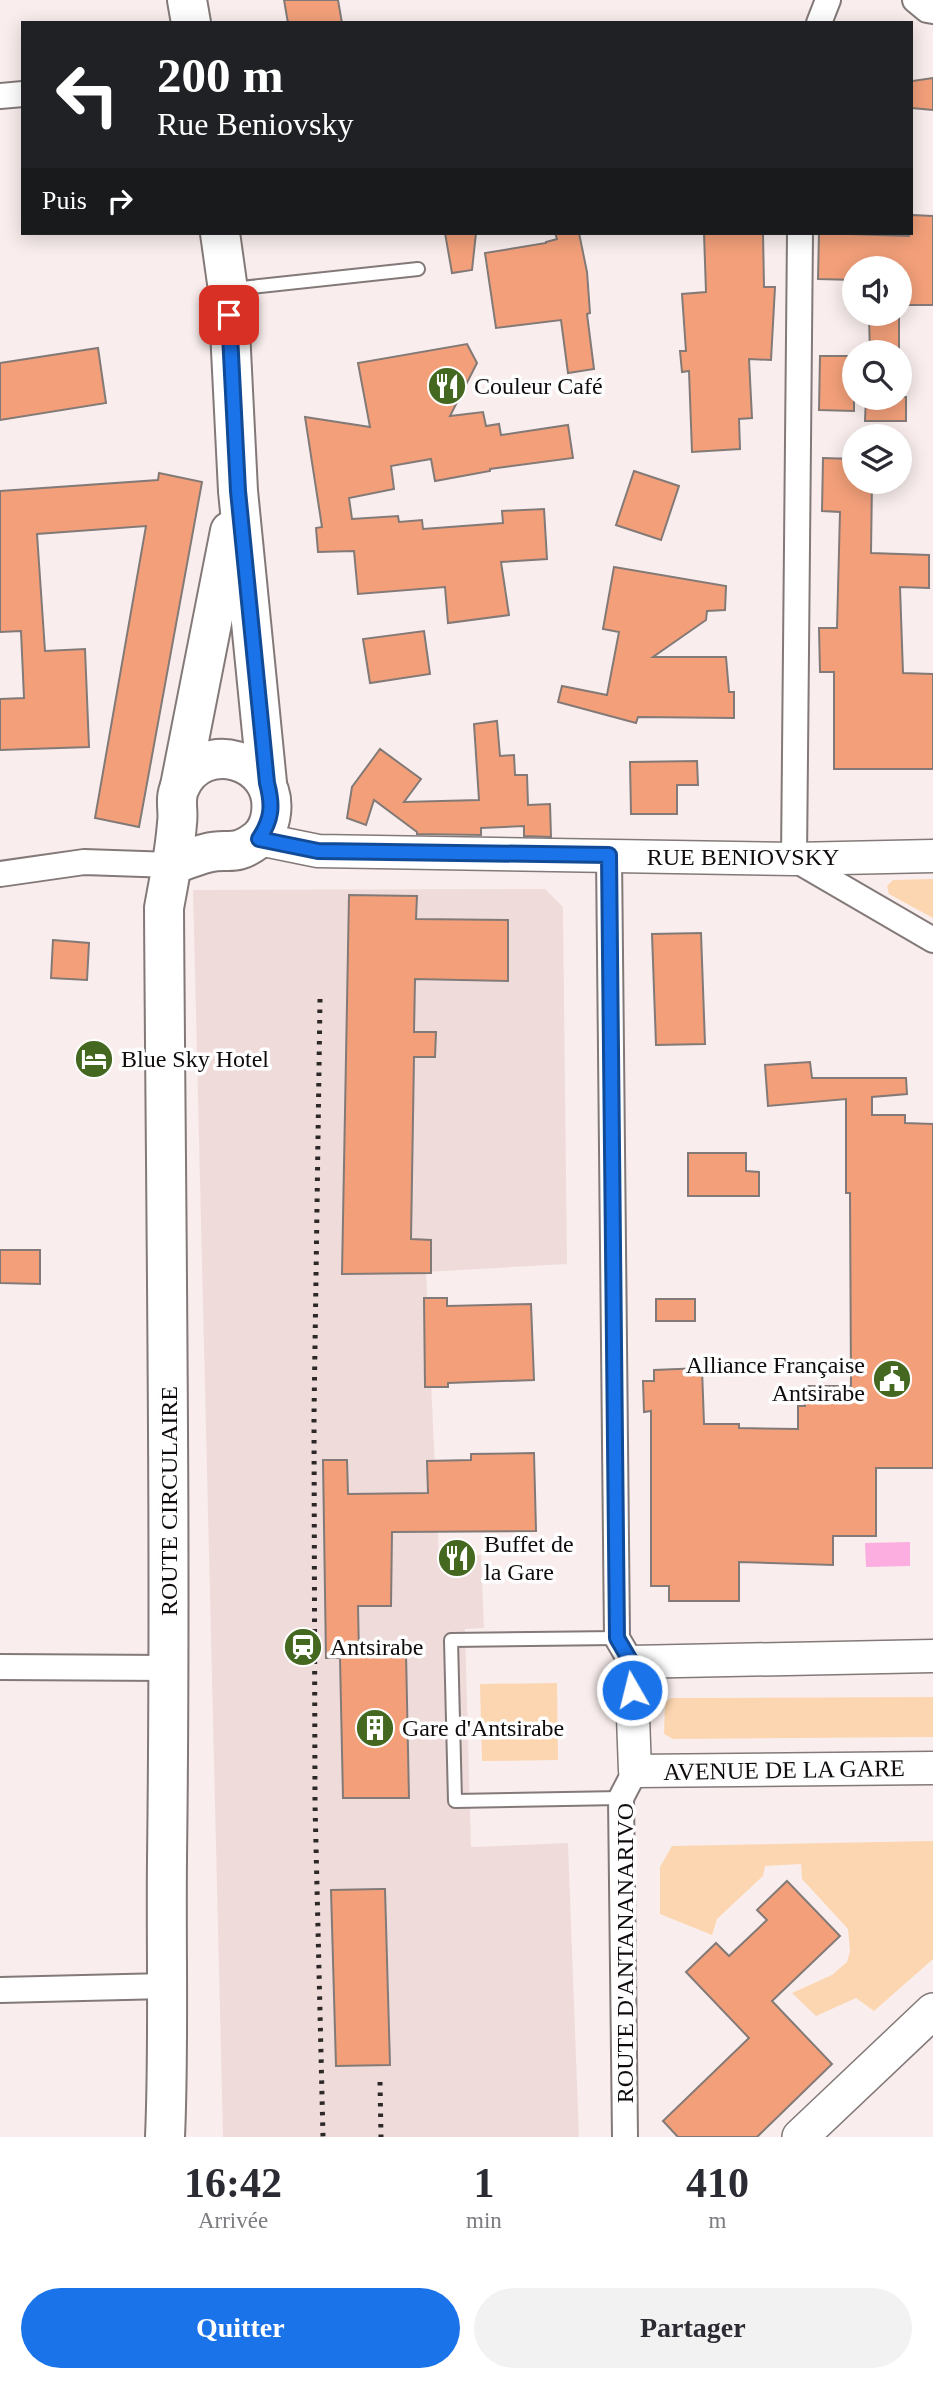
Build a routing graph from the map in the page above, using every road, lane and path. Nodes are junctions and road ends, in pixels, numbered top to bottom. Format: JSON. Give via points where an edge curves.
{"nodes":[{"id":1,"x":187,"y":0,"type":"edge"},
{"id":2,"x":828,"y":0,"type":"edge"},
{"id":3,"x":915,"y":0,"type":"edge"},
{"id":4,"x":933,"y":11,"type":"edge"},
{"id":5,"x":191,"y":21,"type":"edge"},
{"id":6,"x":820,"y":21,"type":"edge"},
{"id":7,"x":21,"y":94,"type":"edge"},
{"id":8,"x":0,"y":96,"type":"edge"},
{"id":9,"x":220,"y":235,"type":"edge"},
{"id":10,"x":800,"y":235,"type":"edge"},
{"id":11,"x":418,"y":269,"type":"dead end"},
{"id":12,"x":228,"y":290,"type":"junction"},
{"id":13,"x":238,"y":491,"type":"junction"},
{"id":14,"x":267,"y":783,"type":"junction"},
{"id":15,"x":179,"y":803,"type":"junction"},
{"id":16,"x":259,"y":839,"type":"junction"},
{"id":17,"x":210,"y":852,"type":"junction"},
{"id":18,"x":609,"y":855,"type":"junction"},
{"id":19,"x":933,"y":856,"type":"edge"},
{"id":20,"x":794,"y":859,"type":"junction"},
{"id":21,"x":172,"y":865,"type":"junction"},
{"id":22,"x":0,"y":874,"type":"edge"},
{"id":23,"x":933,"y":940,"type":"edge"},
{"id":24,"x":624,"y":1650,"type":"junction"},
{"id":25,"x":933,"y":1656,"type":"edge"},
{"id":26,"x":0,"y":1667,"type":"edge"},
{"id":27,"x":170,"y":1668,"type":"junction"},
{"id":28,"x":933,"y":1768,"type":"edge"},
{"id":29,"x":628,"y":1785,"type":"junction"},
{"id":30,"x":166,"y":1986,"type":"junction"},
{"id":31,"x":0,"y":1990,"type":"edge"},
{"id":32,"x":933,"y":2011,"type":"edge"},
{"id":33,"x":165,"y":2137,"type":"edge"},
{"id":34,"x":625,"y":2137,"type":"edge"},
{"id":35,"x":800,"y":2137,"type":"edge"}],
"edges":[{"from":1,"to":5,"type":"main road"},
{"from":2,"to":6,"type":"street"},
{"from":3,"to":4,"type":"street"},
{"from":7,"to":8,"type":"street"},
{"from":9,"to":12,"type":"main road"},
{"from":10,"to":20,"type":"street"},
{"from":11,"to":12,"type":"lane"},
{"from":12,"to":13,"type":"main road"},
{"from":13,"to":14,"type":"main road"},
{"from":13,"to":15,"type":"main road","name":"ROUTE CIRCULAIRE"},
{"from":14,"to":15,"type":"main road","via":[[253,767],[233,758],[211,759],[192,769]]},
{"from":14,"to":16,"type":"main road","via":[[272,802],[270,822]]},
{"from":15,"to":17,"type":"main road","via":[[190,840]]},
{"from":15,"to":21,"type":"main road","name":"ROUTE CIRCULAIRE"},
{"from":16,"to":17,"type":"main road","via":[[236,852]]},
{"from":16,"to":18,"type":"street","name":"RUE BENIOVSKY","via":[[318,851]]},
{"from":17,"to":21,"type":"main road"},
{"from":18,"to":20,"type":"street","name":"RUE BENIOVSKY"},
{"from":18,"to":24,"type":"street"},
{"from":19,"to":20,"type":"street","name":"RUE BENIOVSKY"},
{"from":20,"to":23,"type":"street"},
{"from":21,"to":22,"type":"street","via":[[84,862]]},
{"from":21,"to":27,"type":"main road","name":"ROUTE CIRCULAIRE","via":[[164,908]]},
{"from":24,"to":25,"type":"street"},
{"from":24,"to":29,"type":"street"},
{"from":24,"to":29,"type":"lane","via":[[451,1640],[455,1801]]},
{"from":26,"to":27,"type":"street"},
{"from":27,"to":30,"type":"main road","name":"ROUTE CIRCULAIRE"},
{"from":28,"to":29,"type":"street","name":"AVENUE DE LA GARE"},
{"from":29,"to":34,"type":"street","name":"ROUTE D'ANTANANARIVO"},
{"from":30,"to":31,"type":"street"},
{"from":30,"to":33,"type":"main road","name":"ROUTE CIRCULAIRE"},
{"from":32,"to":35,"type":"main road"}]}
